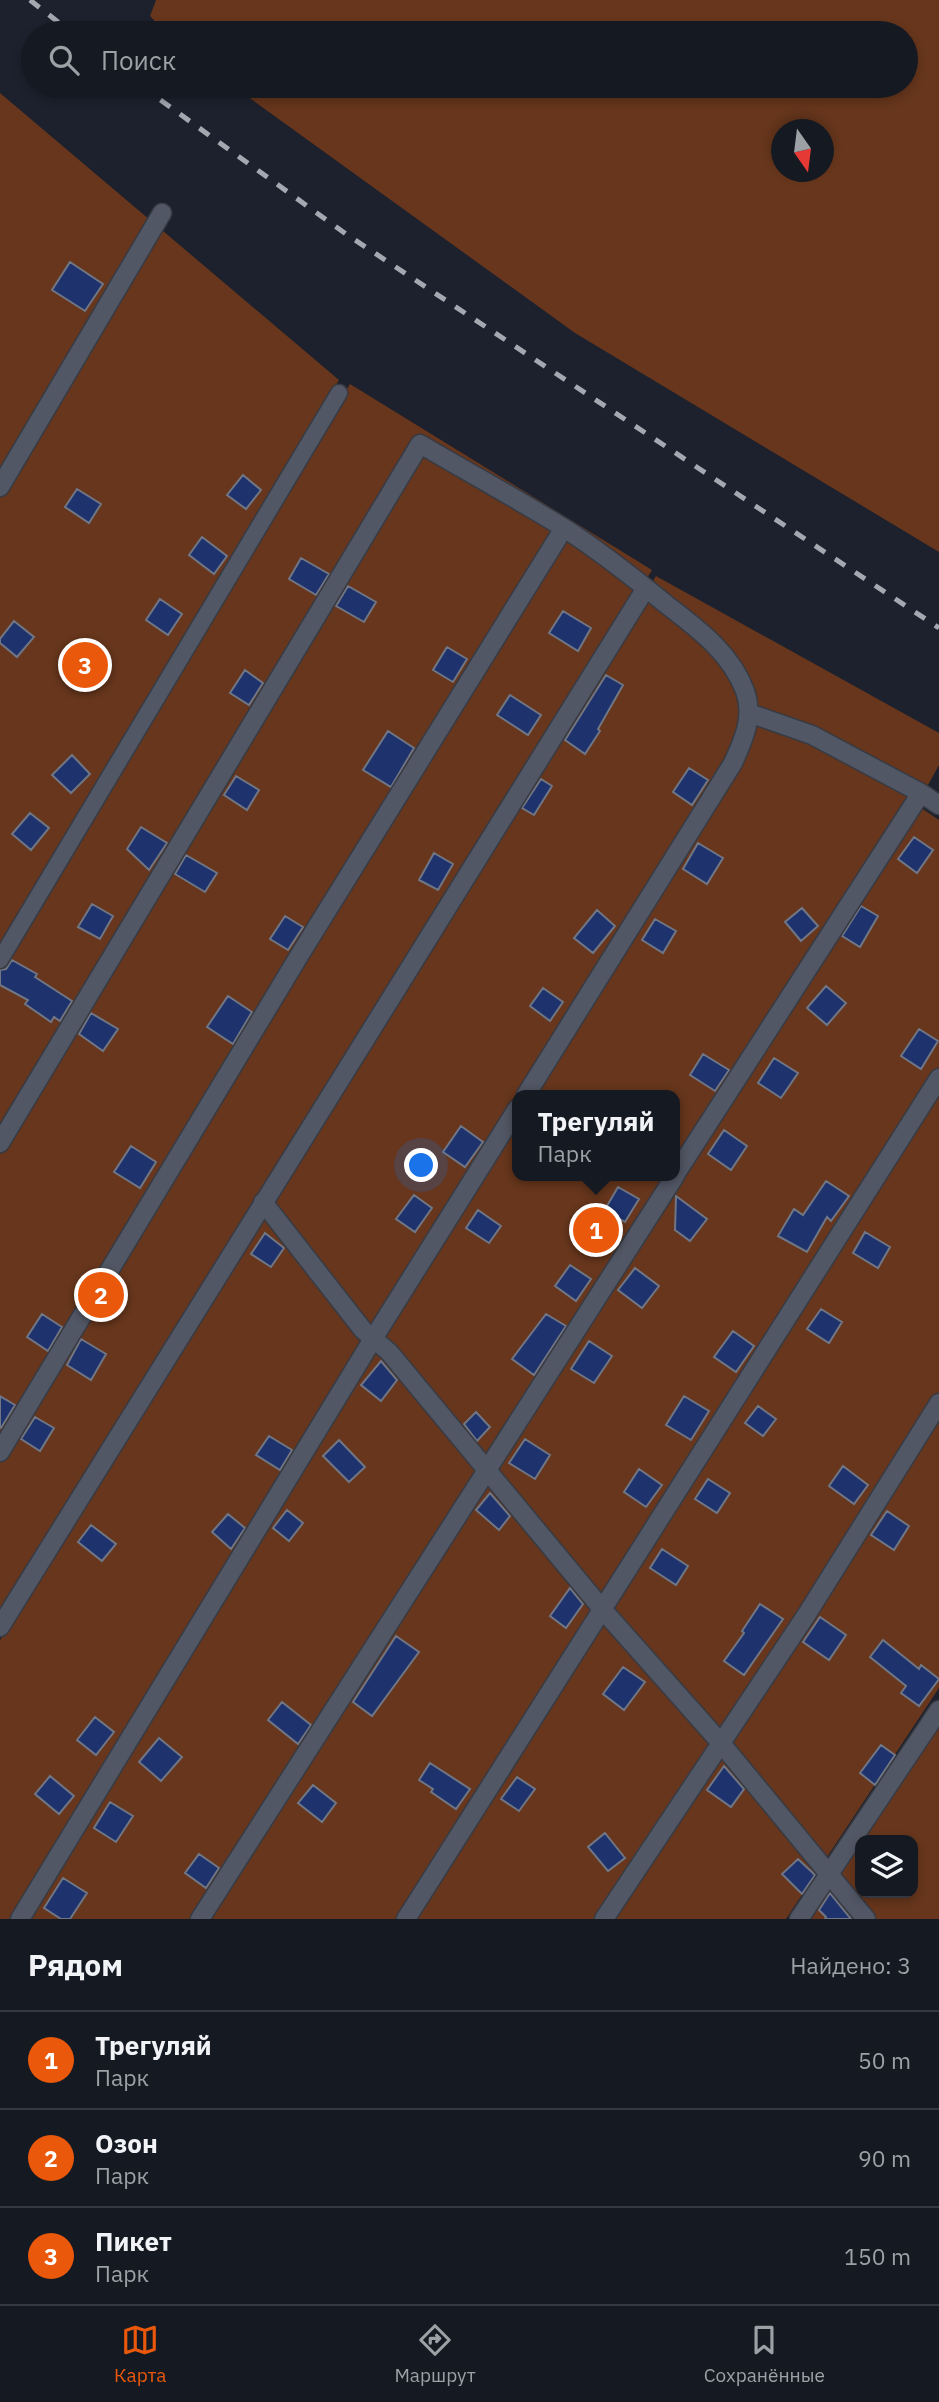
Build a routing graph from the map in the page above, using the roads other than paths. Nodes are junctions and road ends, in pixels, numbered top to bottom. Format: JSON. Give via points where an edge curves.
{"nodes":[{"id":1,"x":162,"y":213,"type":"dead end"},
{"id":2,"x":339,"y":393,"type":"dead end"},
{"id":3,"x":0,"y":486,"type":"edge"},
{"id":4,"x":564,"y":528,"type":"junction"},
{"id":5,"x":646,"y":588,"type":"junction"},
{"id":6,"x":749,"y":713,"type":"junction"},
{"id":7,"x":921,"y":793,"type":"junction"},
{"id":8,"x":939,"y":805,"type":"edge"},
{"id":9,"x":0,"y":960,"type":"edge"},
{"id":10,"x":939,"y":1078,"type":"edge"},
{"id":11,"x":529,"y":1090,"type":"edge"},
{"id":12,"x":512,"y":1117,"type":"edge"},
{"id":13,"x":0,"y":1143,"type":"edge"},
{"id":14,"x":680,"y":1168,"type":"edge"},
{"id":15,"x":672,"y":1181,"type":"edge"},
{"id":16,"x":263,"y":1202,"type":"junction"},
{"id":17,"x":373,"y":1339,"type":"junction"},
{"id":18,"x":939,"y":1403,"type":"edge"},
{"id":19,"x":0,"y":1452,"type":"edge"},
{"id":20,"x":485,"y":1470,"type":"junction"},
{"id":21,"x":603,"y":1610,"type":"junction"},
{"id":22,"x":0,"y":1627,"type":"edge"},
{"id":23,"x":939,"y":1710,"type":"edge"},
{"id":24,"x":720,"y":1742,"type":"junction"},
{"id":25,"x":828,"y":1875,"type":"junction"},
{"id":26,"x":20,"y":1919,"type":"edge"},
{"id":27,"x":200,"y":1919,"type":"edge"},
{"id":28,"x":406,"y":1919,"type":"edge"},
{"id":29,"x":604,"y":1919,"type":"edge"},
{"id":30,"x":799,"y":1919,"type":"edge"},
{"id":31,"x":866,"y":1919,"type":"edge"}],
"edges":[{"from":1,"to":3,"type":"street"},
{"from":2,"to":9,"type":"lane"},
{"from":4,"to":5,"type":"street"},
{"from":4,"to":13,"type":"street","via":[[420,444]]},
{"from":4,"to":19,"type":"street"},
{"from":5,"to":6,"type":"street","via":[[712,641],[735,670]]},
{"from":5,"to":16,"type":"street"},
{"from":6,"to":7,"type":"street","via":[[811,735]]},
{"from":6,"to":11,"type":"street","via":[[747,733],[733,763]]},
{"from":7,"to":8,"type":"street"},
{"from":7,"to":14,"type":"street"},
{"from":10,"to":21,"type":"street"},
{"from":12,"to":17,"type":"street"},
{"from":15,"to":20,"type":"street"},
{"from":16,"to":17,"type":"street"},
{"from":16,"to":22,"type":"street"},
{"from":17,"to":20,"type":"street","via":[[389,1352]]},
{"from":17,"to":26,"type":"street"},
{"from":18,"to":24,"type":"street","via":[[807,1614]]},
{"from":20,"to":21,"type":"street"},
{"from":20,"to":27,"type":"street"},
{"from":21,"to":24,"type":"street"},
{"from":21,"to":28,"type":"street"},
{"from":23,"to":25,"type":"street"},
{"from":24,"to":25,"type":"street"},
{"from":24,"to":29,"type":"street"},
{"from":25,"to":30,"type":"street"},
{"from":25,"to":31,"type":"street"}]}
